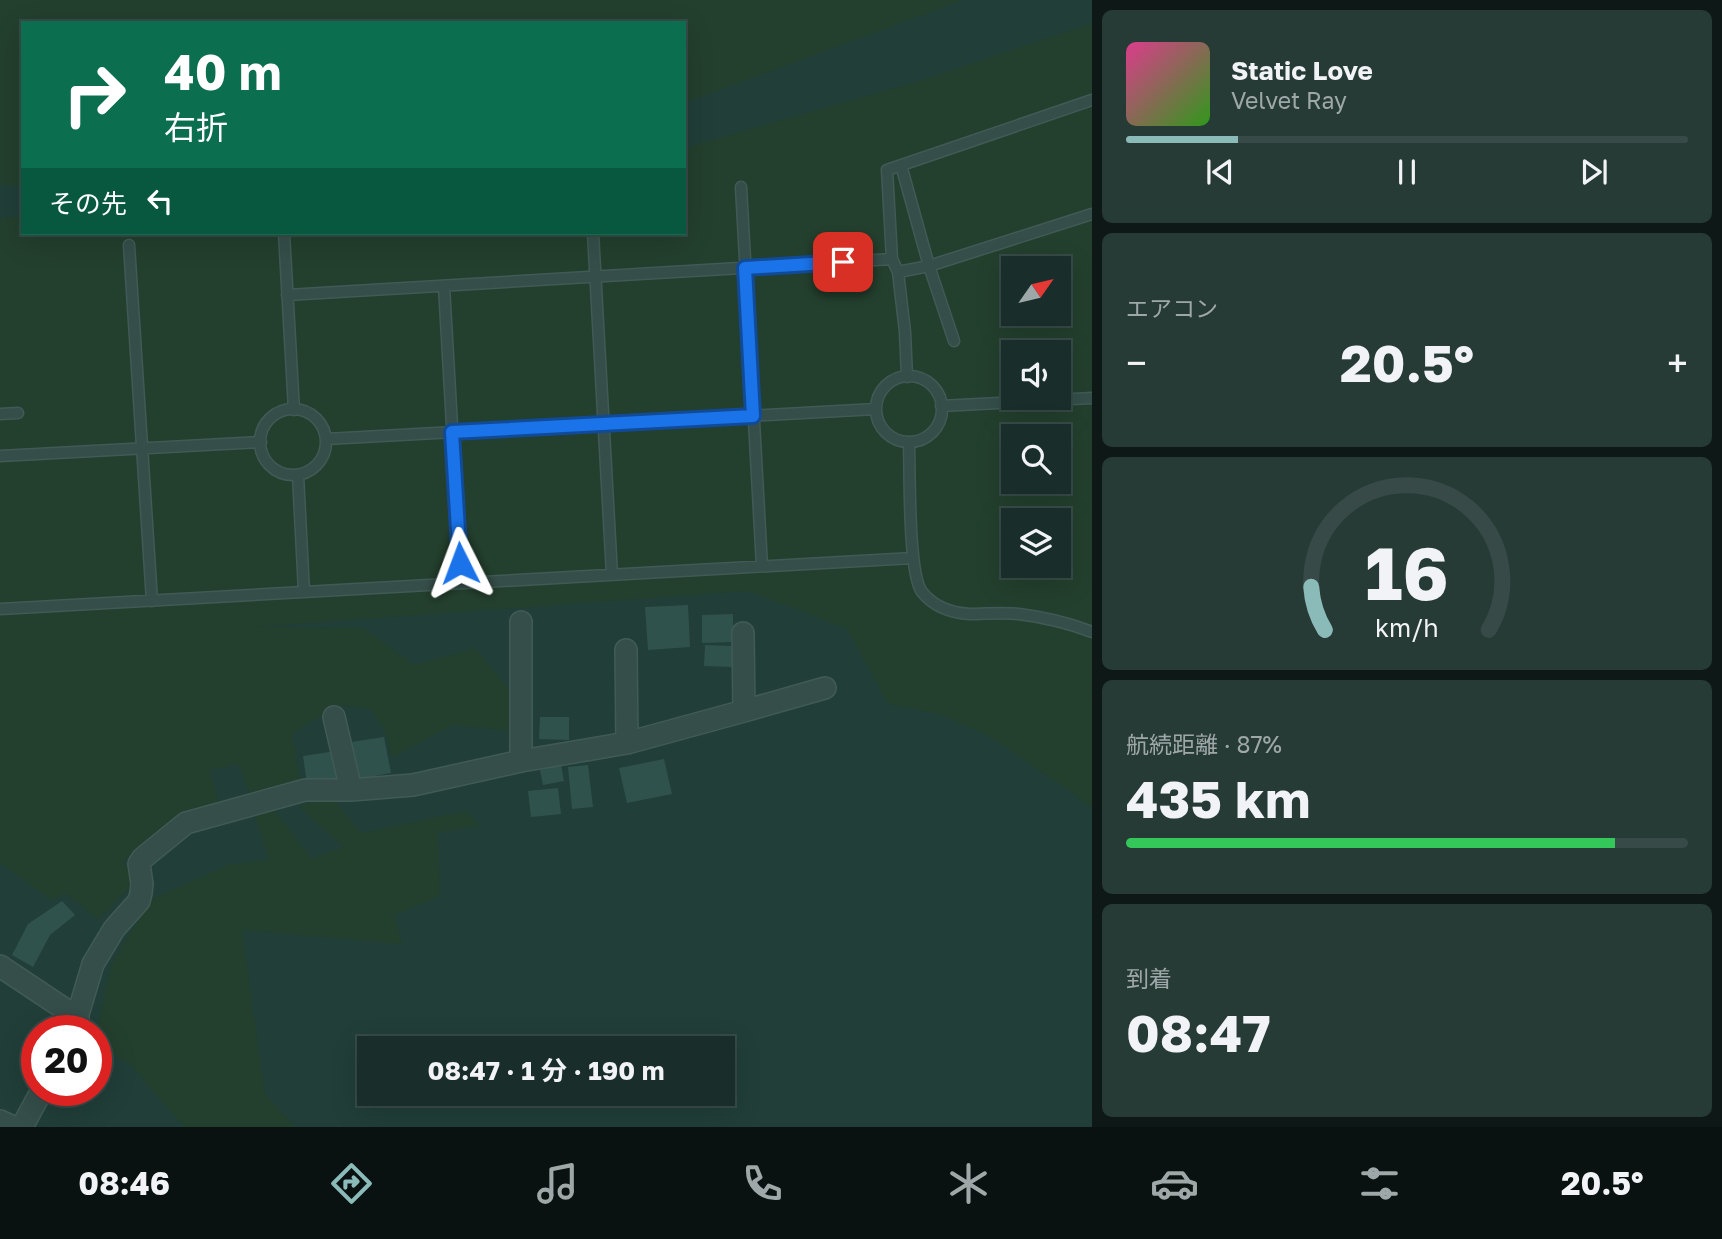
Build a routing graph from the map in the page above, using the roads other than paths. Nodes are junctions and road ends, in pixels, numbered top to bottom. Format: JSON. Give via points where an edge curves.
{"nodes":[{"id":1,"x":1092,"y":100,"type":"edge"},
{"id":2,"x":901,"y":165,"type":"junction"},
{"id":3,"x":740,"y":187,"type":"dead end"},
{"id":4,"x":1092,"y":214,"type":"edge"},
{"id":5,"x":284,"y":235,"type":"edge"},
{"id":6,"x":593,"y":235,"type":"edge"},
{"id":7,"x":129,"y":245,"type":"dead end"},
{"id":8,"x":892,"y":259,"type":"junction"},
{"id":9,"x":929,"y":266,"type":"junction"},
{"id":10,"x":745,"y":268,"type":"junction"},
{"id":11,"x":898,"y":272,"type":"junction"},
{"id":12,"x":595,"y":277,"type":"junction"},
{"id":13,"x":444,"y":286,"type":"junction"},
{"id":14,"x":288,"y":295,"type":"junction"},
{"id":15,"x":954,"y":341,"type":"dead end"},
{"id":16,"x":907,"y":377,"type":"junction"},
{"id":17,"x":1092,"y":398,"type":"edge"},
{"id":18,"x":941,"y":406,"type":"junction"},
{"id":19,"x":294,"y":410,"type":"junction"},
{"id":20,"x":876,"y":410,"type":"junction"},
{"id":21,"x":18,"y":413,"type":"dead end"},
{"id":22,"x":0,"y":414,"type":"edge"},
{"id":23,"x":753,"y":416,"type":"junction"},
{"id":24,"x":603,"y":424,"type":"junction"},
{"id":25,"x":452,"y":432,"type":"junction"},
{"id":26,"x":326,"y":439,"type":"junction"},
{"id":27,"x":261,"y":442,"type":"junction"},
{"id":28,"x":909,"y":442,"type":"junction"},
{"id":29,"x":142,"y":449,"type":"junction"},
{"id":30,"x":0,"y":456,"type":"edge"},
{"id":31,"x":298,"y":475,"type":"junction"},
{"id":32,"x":913,"y":558,"type":"junction"},
{"id":33,"x":762,"y":566,"type":"junction"},
{"id":34,"x":612,"y":575,"type":"junction"},
{"id":35,"x":461,"y":583,"type":"junction"},
{"id":36,"x":304,"y":592,"type":"junction"},
{"id":37,"x":0,"y":595,"type":"edge"},
{"id":38,"x":152,"y":601,"type":"junction"},
{"id":39,"x":1,"y":609,"type":"edge"},
{"id":40,"x":521,"y":622,"type":"dead end"},
{"id":41,"x":1092,"y":632,"type":"edge"},
{"id":42,"x":743,"y":633,"type":"dead end"},
{"id":43,"x":626,"y":650,"type":"dead end"},
{"id":44,"x":825,"y":688,"type":"dead end"},
{"id":45,"x":744,"y":711,"type":"junction"},
{"id":46,"x":334,"y":717,"type":"dead end"},
{"id":47,"x":626,"y":743,"type":"junction"},
{"id":48,"x":521,"y":761,"type":"junction"},
{"id":49,"x":351,"y":790,"type":"junction"},
{"id":50,"x":0,"y":966,"type":"edge"},
{"id":51,"x":63,"y":1015,"type":"edge"},
{"id":52,"x":78,"y":1015,"type":"edge"},
{"id":53,"x":33,"y":1106,"type":"edge"},
{"id":54,"x":0,"y":1121,"type":"edge"},
{"id":55,"x":13,"y":1127,"type":"edge"},
{"id":56,"x":22,"y":1127,"type":"edge"}],
"edges":[{"from":1,"to":2,"type":"lane"},
{"from":2,"to":8,"type":"lane","via":[[887,170]]},
{"from":2,"to":9,"type":"lane"},
{"from":3,"to":10,"type":"lane"},
{"from":4,"to":9,"type":"lane"},
{"from":5,"to":14,"type":"lane"},
{"from":6,"to":12,"type":"lane"},
{"from":7,"to":29,"type":"lane"},
{"from":8,"to":10,"type":"lane"},
{"from":8,"to":11,"type":"lane"},
{"from":9,"to":11,"type":"lane"},
{"from":9,"to":15,"type":"lane"},
{"from":10,"to":12,"type":"lane"},
{"from":10,"to":23,"type":"lane"},
{"from":11,"to":16,"type":"lane"},
{"from":12,"to":13,"type":"lane"},
{"from":12,"to":24,"type":"lane"},
{"from":13,"to":14,"type":"lane"},
{"from":13,"to":25,"type":"lane"},
{"from":14,"to":19,"type":"lane"},
{"from":16,"to":18,"type":"lane","via":[[929,383]]},
{"from":16,"to":20,"type":"lane","via":[[886,385]]},
{"from":17,"to":18,"type":"lane"},
{"from":18,"to":28,"type":"lane","via":[[934,431]]},
{"from":19,"to":26,"type":"lane","via":[[313,416]]},
{"from":19,"to":27,"type":"lane","via":[[271,418]]},
{"from":20,"to":23,"type":"lane"},
{"from":20,"to":28,"type":"lane","via":[[886,433]]},
{"from":21,"to":22,"type":"lane"},
{"from":23,"to":24,"type":"lane"},
{"from":23,"to":33,"type":"lane"},
{"from":24,"to":25,"type":"lane"},
{"from":24,"to":34,"type":"lane"},
{"from":25,"to":26,"type":"lane"},
{"from":25,"to":35,"type":"lane"},
{"from":26,"to":31,"type":"lane","via":[[319,464]]},
{"from":27,"to":29,"type":"lane"},
{"from":27,"to":31,"type":"lane","via":[[271,466]]},
{"from":28,"to":32,"type":"lane"},
{"from":29,"to":30,"type":"lane"},
{"from":29,"to":38,"type":"lane"},
{"from":31,"to":36,"type":"lane"},
{"from":32,"to":33,"type":"lane"},
{"from":32,"to":41,"type":"lane","via":[[921,591],[955,613],[1018,614]]},
{"from":33,"to":34,"type":"lane"},
{"from":34,"to":35,"type":"lane"},
{"from":35,"to":36,"type":"lane"},
{"from":36,"to":38,"type":"lane"},
{"from":37,"to":39,"type":"lane"},
{"from":38,"to":39,"type":"lane"},
{"from":40,"to":48,"type":"street"},
{"from":42,"to":45,"type":"street"},
{"from":43,"to":47,"type":"street"},
{"from":44,"to":45,"type":"street"},
{"from":45,"to":47,"type":"street"},
{"from":46,"to":49,"type":"street"},
{"from":47,"to":48,"type":"street"},
{"from":48,"to":49,"type":"street","via":[[413,785]]},
{"from":49,"to":52,"type":"street","via":[[305,790],[186,823],[143,858],[139,901],[114,929],[93,964]]},
{"from":50,"to":51,"type":"street"},
{"from":53,"to":56,"type":"street"},
{"from":54,"to":55,"type":"street"}]}
